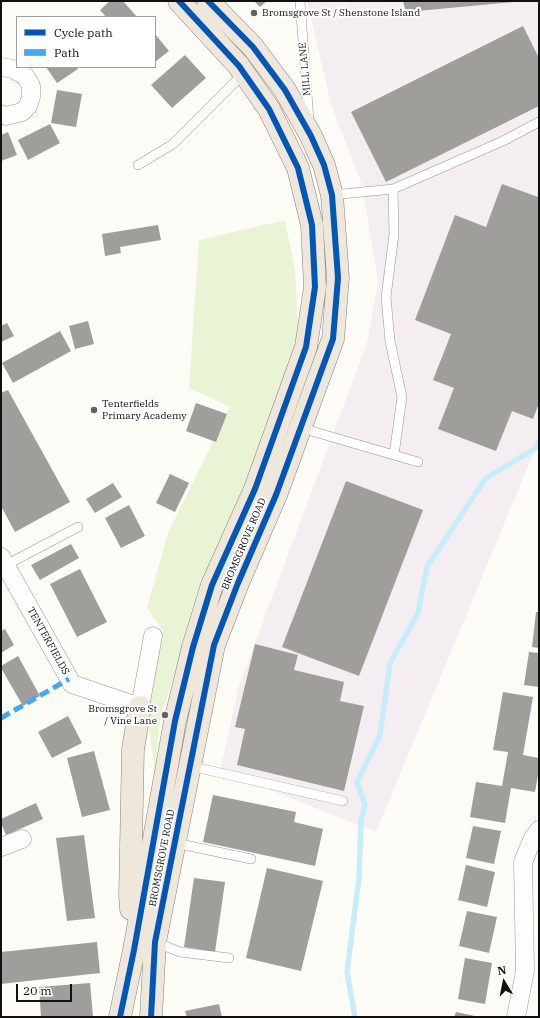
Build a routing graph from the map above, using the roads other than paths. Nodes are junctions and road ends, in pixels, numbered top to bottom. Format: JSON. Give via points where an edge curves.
{"nodes":[{"id":1,"x":179,"y":1,"type":"edge"},
{"id":2,"x":208,"y":1,"type":"edge"},
{"id":3,"x":300,"y":1,"type":"edge"},
{"id":4,"x":1,"y":67,"type":"edge"},
{"id":5,"x":244,"y":73,"type":"junction"},
{"id":6,"x":1,"y":114,"type":"edge"},
{"id":7,"x":539,"y":122,"type":"edge"},
{"id":8,"x":310,"y":136,"type":"junction"},
{"id":9,"x":138,"y":165,"type":"dead end"},
{"id":10,"x":393,"y":189,"type":"junction"},
{"id":11,"x":332,"y":195,"type":"junction"},
{"id":12,"x":301,"y":428,"type":"junction"},
{"id":13,"x":394,"y":455,"type":"junction"},
{"id":14,"x":418,"y":462,"type":"dead end"},
{"id":15,"x":78,"y":527,"type":"dead end"},
{"id":16,"x":3,"y":561,"type":"edge"},
{"id":17,"x":153,"y":636,"type":"dead end"},
{"id":18,"x":140,"y":707,"type":"junction"},
{"id":19,"x":190,"y":766,"type":"junction"},
{"id":20,"x":343,"y":801,"type":"dead end"},
{"id":21,"x":539,"y":830,"type":"edge"},
{"id":22,"x":22,"y":839,"type":"dead end"},
{"id":23,"x":175,"y":843,"type":"junction"},
{"id":24,"x":1,"y":846,"type":"edge"},
{"id":25,"x":250,"y":859,"type":"dead end"},
{"id":26,"x":155,"y":942,"type":"junction"},
{"id":27,"x":134,"y":950,"type":"junction"},
{"id":28,"x":229,"y":958,"type":"dead end"},
{"id":29,"x":120,"y":1017,"type":"edge"},
{"id":30,"x":151,"y":1017,"type":"edge"},
{"id":31,"x":516,"y":1017,"type":"edge"}],
"edges":[{"from":1,"to":5,"type":"main road","name":"BROMSGROVE ROAD"},
{"from":2,"to":8,"type":"main road","name":"BROMSGROVE ROAD","via":[[253,47],[285,90]]},
{"from":3,"to":8,"type":"lane","name":"MILL LANE"},
{"from":4,"to":6,"type":"street","via":[[13,69],[25,76],[31,86],[28,106],[22,112],[6,116]]},
{"from":5,"to":9,"type":"lane","via":[[173,144]]},
{"from":5,"to":27,"type":"main road","name":"BROMSGROVE ROAD","via":[[269,109],[298,168],[312,225],[315,287],[306,347],[255,489],[212,585],[193,646],[175,720]]},
{"from":7,"to":10,"type":"lane","via":[[503,141]]},
{"from":8,"to":11,"type":"main road","name":"BROMSGROVE ROAD","via":[[324,165]]},
{"from":10,"to":11,"type":"lane"},
{"from":10,"to":13,"type":"lane","via":[[394,234],[386,297],[390,341],[402,397]]},
{"from":11,"to":12,"type":"main road","name":"BROMSGROVE ROAD","via":[[338,278],[333,340]]},
{"from":12,"to":13,"type":"lane"},
{"from":12,"to":19,"type":"main road","name":"BROMSGROVE ROAD","via":[[214,645]]},
{"from":13,"to":14,"type":"lane"},
{"from":15,"to":16,"type":"lane"},
{"from":16,"to":18,"type":"street","name":"TENTERFIELDS","via":[[72,684]]},
{"from":17,"to":18,"type":"street"},
{"from":18,"to":27,"type":"main road","via":[[133,764],[130,896]]},
{"from":19,"to":20,"type":"lane"},
{"from":19,"to":23,"type":"main road","name":"BROMSGROVE ROAD"},
{"from":21,"to":31,"type":"street","via":[[523,862],[525,971]]},
{"from":22,"to":24,"type":"street"},
{"from":23,"to":25,"type":"lane"},
{"from":23,"to":26,"type":"main road","name":"BROMSGROVE ROAD"},
{"from":26,"to":28,"type":"lane","via":[[180,952]]},
{"from":26,"to":30,"type":"main road","name":"BROMSGROVE ROAD"},
{"from":27,"to":29,"type":"main road","name":"BROMSGROVE ROAD"}]}
